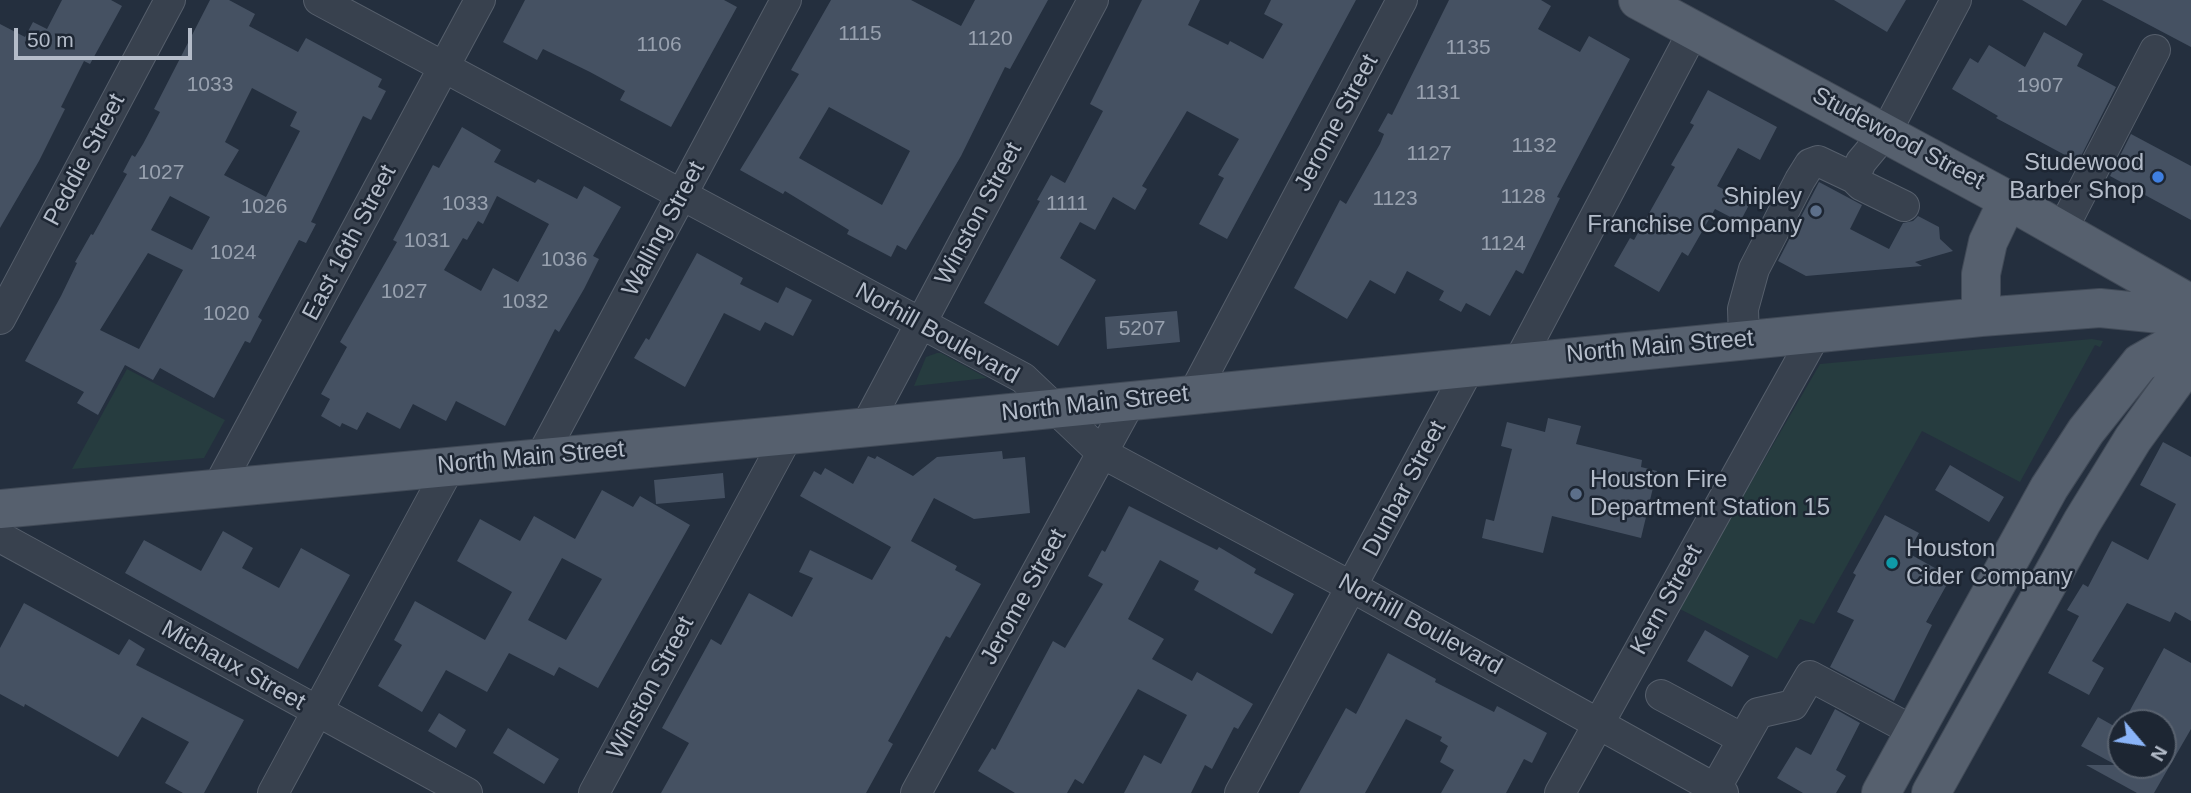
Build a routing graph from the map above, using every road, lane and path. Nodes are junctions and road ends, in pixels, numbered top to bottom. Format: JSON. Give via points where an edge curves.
{"nodes":[{"id":1,"x":170,"y":0,"type":"edge"},
{"id":2,"x":319,"y":0,"type":"edge"},
{"id":3,"x":480,"y":0,"type":"edge"},
{"id":4,"x":786,"y":0,"type":"edge"},
{"id":5,"x":1093,"y":0,"type":"edge"},
{"id":6,"x":1402,"y":0,"type":"edge"},
{"id":7,"x":1638,"y":0,"type":"edge"},
{"id":8,"x":1956,"y":0,"type":"edge"},
{"id":9,"x":1694,"y":30,"type":"junction"},
{"id":10,"x":2155,"y":50,"type":"dead end"},
{"id":11,"x":445,"y":67,"type":"junction"},
{"id":12,"x":1886,"y":132,"type":"junction"},
{"id":13,"x":1854,"y":178,"type":"junction"},
{"id":14,"x":682,"y":196,"type":"junction"},
{"id":15,"x":2008,"y":200,"type":"junction"},
{"id":16,"x":1904,"y":206,"type":"dead end"},
{"id":17,"x":2062,"y":230,"type":"junction"},
{"id":18,"x":2191,"y":304,"type":"edge"},
{"id":19,"x":1981,"y":317,"type":"junction"},
{"id":20,"x":2191,"y":317,"type":"edge"},
{"id":21,"x":0,"y":319,"type":"edge"},
{"id":22,"x":920,"y":324,"type":"junction"},
{"id":23,"x":1816,"y":333,"type":"junction"},
{"id":24,"x":2191,"y":334,"type":"edge"},
{"id":25,"x":1744,"y":339,"type":"junction"},
{"id":26,"x":2191,"y":359,"type":"edge"},
{"id":27,"x":1519,"y":361,"type":"junction"},
{"id":28,"x":1469,"y":368,"type":"junction"},
{"id":29,"x":1193,"y":395,"type":"junction"},
{"id":30,"x":1131,"y":400,"type":"junction"},
{"id":31,"x":1054,"y":408,"type":"junction"},
{"id":32,"x":865,"y":428,"type":"junction"},
{"id":33,"x":788,"y":435,"type":"junction"},
{"id":34,"x":1102,"y":453,"type":"junction"},
{"id":35,"x":541,"y":457,"type":"junction"},
{"id":36,"x":450,"y":466,"type":"junction"},
{"id":37,"x":218,"y":486,"type":"junction"},
{"id":38,"x":0,"y":509,"type":"edge"},
{"id":39,"x":0,"y":537,"type":"edge"},
{"id":40,"x":1352,"y":587,"type":"junction"},
{"id":41,"x":1661,"y":695,"type":"dead end"},
{"id":42,"x":317,"y":712,"type":"junction"},
{"id":43,"x":1598,"y":724,"type":"junction"},
{"id":44,"x":1914,"y":732,"type":"junction"},
{"id":45,"x":1743,"y":739,"type":"junction"},
{"id":46,"x":1719,"y":791,"type":"edge"},
{"id":47,"x":273,"y":793,"type":"edge"},
{"id":48,"x":467,"y":793,"type":"edge"},
{"id":49,"x":594,"y":793,"type":"edge"},
{"id":50,"x":916,"y":793,"type":"edge"},
{"id":51,"x":1240,"y":793,"type":"edge"},
{"id":52,"x":1560,"y":793,"type":"edge"},
{"id":53,"x":1881,"y":793,"type":"edge"},
{"id":54,"x":1931,"y":793,"type":"edge"}],
"edges":[{"from":1,"to":21,"type":"street","name":"Peddie Street"},
{"from":2,"to":11,"type":"street","name":"Norhill Boulevard"},
{"from":3,"to":11,"type":"street","name":"East 16th Street"},
{"from":4,"to":14,"type":"street","name":"Walling Street"},
{"from":5,"to":22,"type":"street","name":"Winston Street"},
{"from":6,"to":29,"type":"street","name":"Jerome Street"},
{"from":7,"to":9,"type":"main road","name":"Studewood Street"},
{"from":8,"to":12,"type":"street"},
{"from":9,"to":12,"type":"main road","name":"Studewood Street"},
{"from":9,"to":27,"type":"street"},
{"from":10,"to":17,"type":"street"},
{"from":11,"to":14,"type":"street","name":"Norhill Boulevard"},
{"from":11,"to":37,"type":"street","name":"East 16th Street"},
{"from":12,"to":13,"type":"street"},
{"from":12,"to":15,"type":"main road","name":"Studewood Street"},
{"from":13,"to":16,"type":"street"},
{"from":13,"to":25,"type":"street","via":[[1828,163],[1810,164],[1754,269],[1743,310]]},
{"from":14,"to":22,"type":"street","name":"Norhill Boulevard"},
{"from":14,"to":35,"type":"street","name":"Walling Street"},
{"from":15,"to":17,"type":"main road","name":"Studewood Street"},
{"from":15,"to":19,"type":"main road","via":[[1988,242],[1981,274]]},
{"from":17,"to":18,"type":"main road","name":"Studewood Street"},
{"from":19,"to":20,"type":"main road","name":"North Main Street","via":[[2100,308]]},
{"from":19,"to":23,"type":"main road","name":"North Main Street"},
{"from":22,"to":31,"type":"street","name":"Norhill Boulevard","via":[[1023,378]]},
{"from":22,"to":32,"type":"street","name":"Winston Street"},
{"from":23,"to":25,"type":"main road","name":"North Main Street"},
{"from":23,"to":43,"type":"street","name":"Kern Street"},
{"from":24,"to":44,"type":"main road","via":[[2140,363],[2086,431],[2049,488]]},
{"from":25,"to":27,"type":"main road","name":"North Main Street"},
{"from":26,"to":54,"type":"main road","via":[[2133,439],[2082,522]]},
{"from":27,"to":28,"type":"main road","name":"North Main Street"},
{"from":28,"to":29,"type":"main road","name":"North Main Street"},
{"from":28,"to":40,"type":"street","name":"Dunbar Street"},
{"from":29,"to":30,"type":"main road","name":"North Main Street"},
{"from":30,"to":31,"type":"main road","name":"North Main Street"},
{"from":30,"to":34,"type":"street","name":"Jerome Street"},
{"from":31,"to":32,"type":"main road","name":"North Main Street"},
{"from":31,"to":34,"type":"street","name":"Norhill Boulevard"},
{"from":32,"to":33,"type":"main road","name":"North Main Street"},
{"from":33,"to":35,"type":"main road","name":"North Main Street"},
{"from":33,"to":49,"type":"street","name":"Winston Street"},
{"from":34,"to":40,"type":"street","name":"Norhill Boulevard"},
{"from":34,"to":50,"type":"street","name":"Jerome Street"},
{"from":35,"to":36,"type":"main road","name":"North Main Street"},
{"from":36,"to":37,"type":"main road","name":"North Main Street"},
{"from":36,"to":42,"type":"street"},
{"from":37,"to":38,"type":"main road","name":"North Main Street"},
{"from":39,"to":42,"type":"street","name":"Michaux Street"},
{"from":40,"to":43,"type":"street","name":"Norhill Boulevard"},
{"from":40,"to":51,"type":"street","name":"Dunbar Street"},
{"from":41,"to":45,"type":"street"},
{"from":42,"to":47,"type":"street"},
{"from":42,"to":48,"type":"street","name":"Michaux Street"},
{"from":43,"to":46,"type":"street","name":"Norhill Boulevard"},
{"from":43,"to":52,"type":"street","name":"Kern Street"},
{"from":44,"to":45,"type":"street","via":[[1810,676],[1793,705],[1758,713]]},
{"from":44,"to":53,"type":"main road"},
{"from":45,"to":46,"type":"street"}]}
